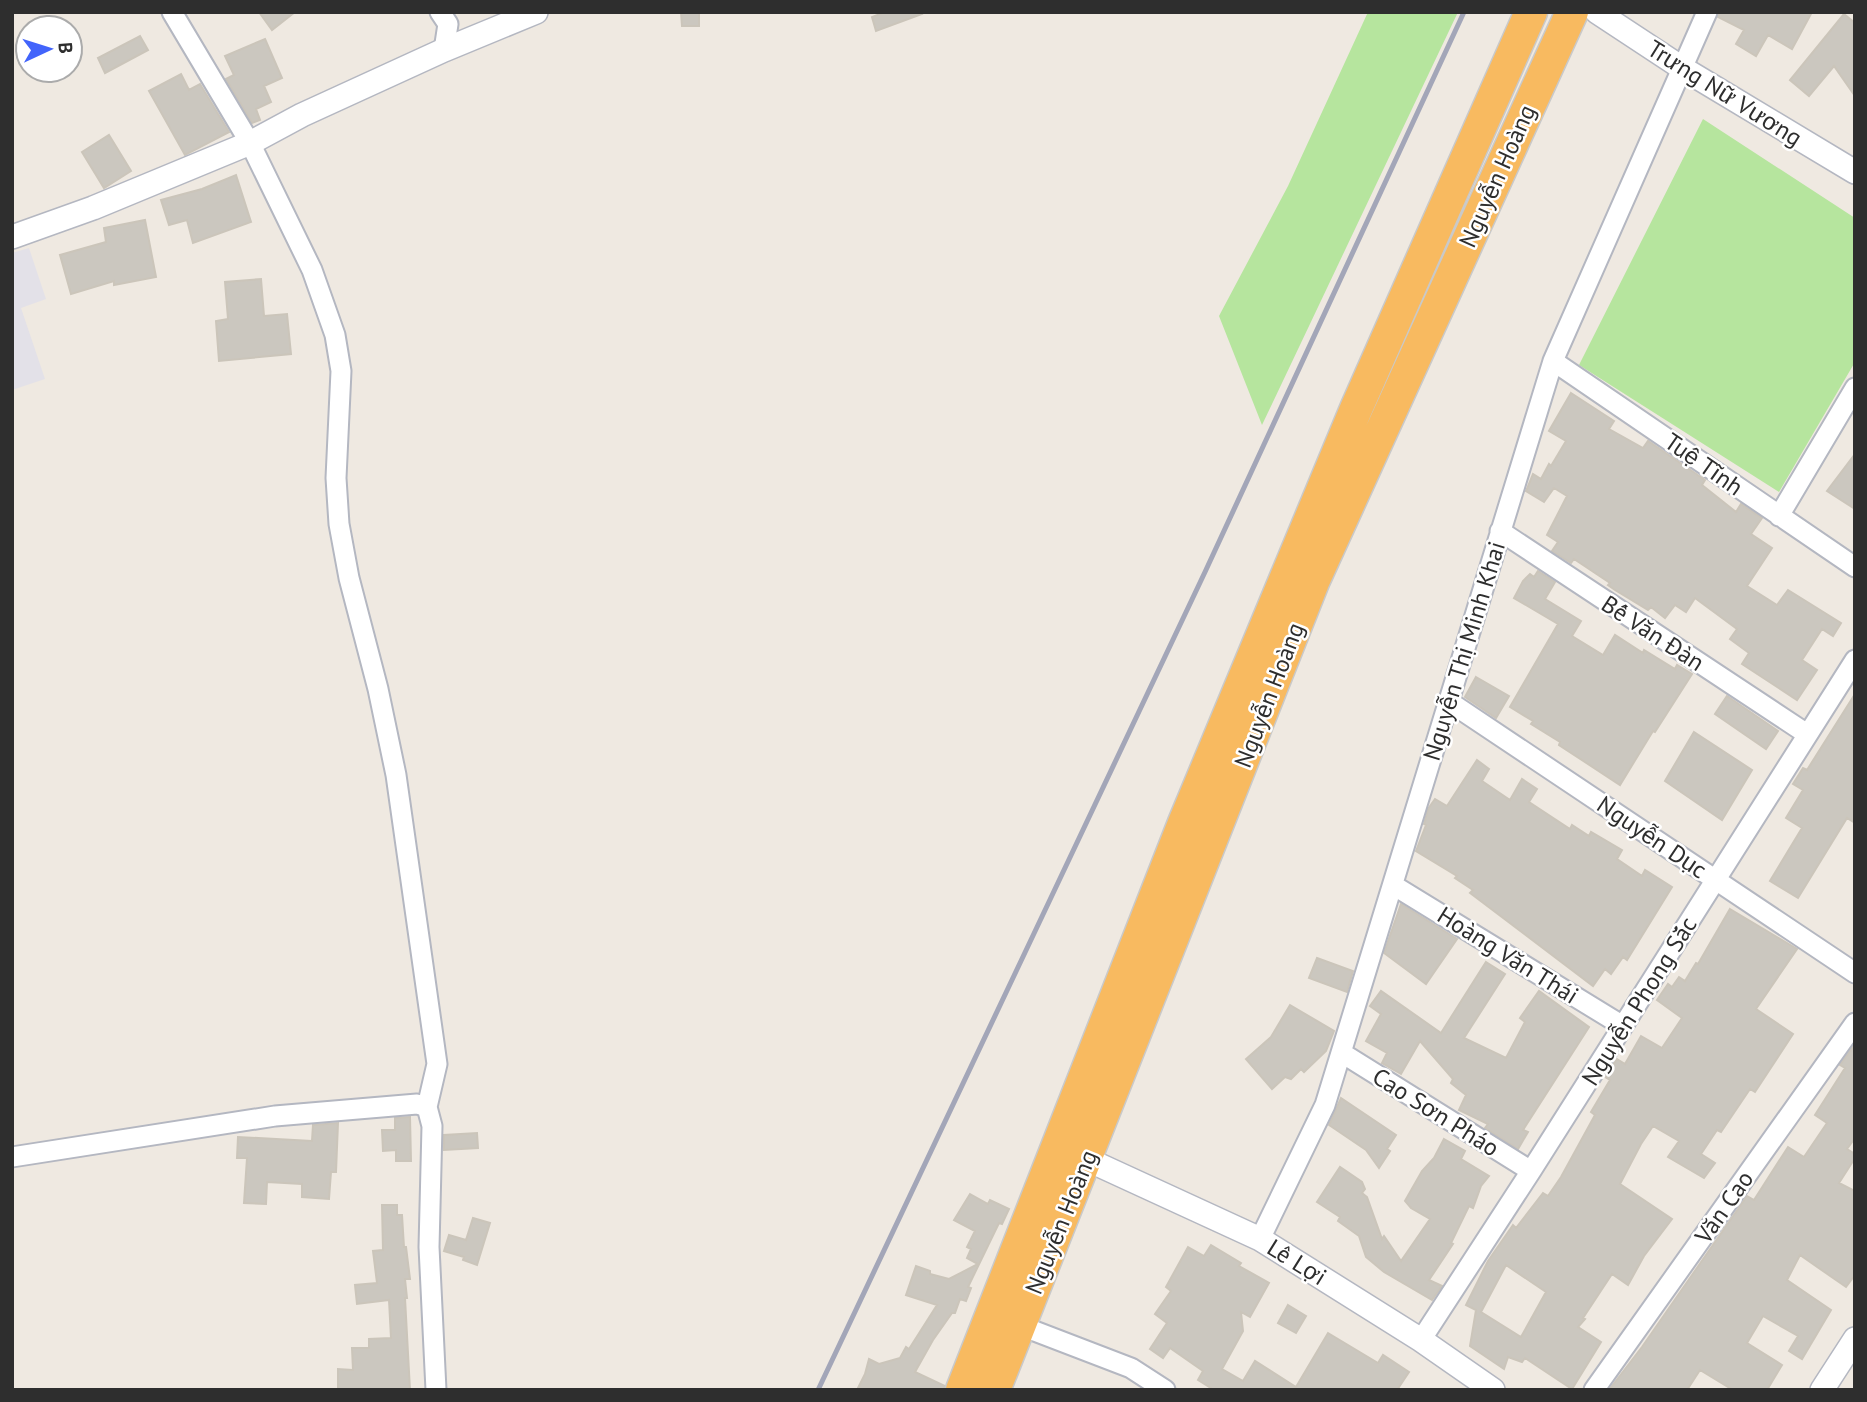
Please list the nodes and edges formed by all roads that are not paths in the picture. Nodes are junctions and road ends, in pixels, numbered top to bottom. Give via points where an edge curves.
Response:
1 (172, 12) edge
2 (440, 12) edge
3 (536, 12) edge
4 (1531, 12) edge
5 (1572, 12) edge
6 (1597, 12) edge
7 (1707, 12) edge
8 (444, 50) junction
9 (1682, 68) junction
10 (250, 143) junction
11 (1855, 172) edge
12 (12, 237) edge
13 (1553, 361) junction
14 (1855, 388) edge
15 (1779, 516) junction
16 (1500, 531) junction
17 (1855, 567) edge
18 (1855, 660) edge
19 (1448, 701) junction
20 (1807, 734) junction
21 (1715, 879) junction
22 (1393, 884) junction
23 (1855, 972) edge
24 (1855, 1023) edge
25 (1623, 1026) junction
26 (1342, 1053) junction
27 (427, 1107) junction
28 (12, 1157) edge
29 (1086, 1159) junction
30 (1531, 1171) junction
31 (1260, 1239) junction
32 (1020, 1325) junction
33 (1855, 1339) edge
34 (1421, 1340) junction
35 (436, 1390) edge
36 (962, 1390) edge
37 (994, 1390) edge
38 (1165, 1390) edge
39 (1493, 1390) edge
40 (1594, 1390) edge
41 (1822, 1390) edge

1 - 10 street
2 - 8 street via 448,24
3 - 8 street
4 - 36 highway, Nguyễn Hoàng via 1356,409 1195,797
5 - 29 highway, Nguyễn Hoàng via 1313,582
6 - 9 street, Trưng Nữ Vương
7 - 9 street, Nguyễn Thị Minh Khai
8 - 10 street
9 - 11 street, Trưng Nữ Vương
9 - 13 street, Nguyễn Thị Minh Khai
10 - 12 street
10 - 27 street via 312,270 341,357 336,478 339,524 399,796 437,1064
13 - 15 street, Tuệ Tĩnh
13 - 16 street, Nguyễn Thị Minh Khai
14 - 15 street
15 - 17 street, Tuệ Tĩnh
16 - 19 street, Nguyễn Thị Minh Khai
16 - 20 street, Bế Văn Đàn
18 - 20 street, Nguyễn Phong Sắc
19 - 21 street, Nguyễn Dục
19 - 22 street, Nguyễn Thị Minh Khai
20 - 21 street, Nguyễn Phong Sắc
21 - 23 street, Nguyễn Dục
21 - 25 street, Nguyễn Phong Sắc
22 - 25 street, Hoàng Văn Thái
22 - 26 street, Nguyễn Thị Minh Khai
24 - 40 street, Văn Cao
25 - 30 street, Nguyễn Phong Sắc
26 - 30 street, Cao Sơn Pháo
26 - 31 street, Nguyễn Thị Minh Khai via 1325,1105
27 - 28 street via 417,1104 275,1116
27 - 35 street via 432,1126 429,1247
29 - 31 street, Lê Lợi
29 - 32 highway, Nguyễn Hoàng
30 - 34 street, Nguyễn Phong Sắc
31 - 34 street, Lê Lợi
32 - 37 highway, Nguyễn Hoàng
32 - 38 street via 1132,1368
33 - 41 street
34 - 39 street, Lê Lợi

